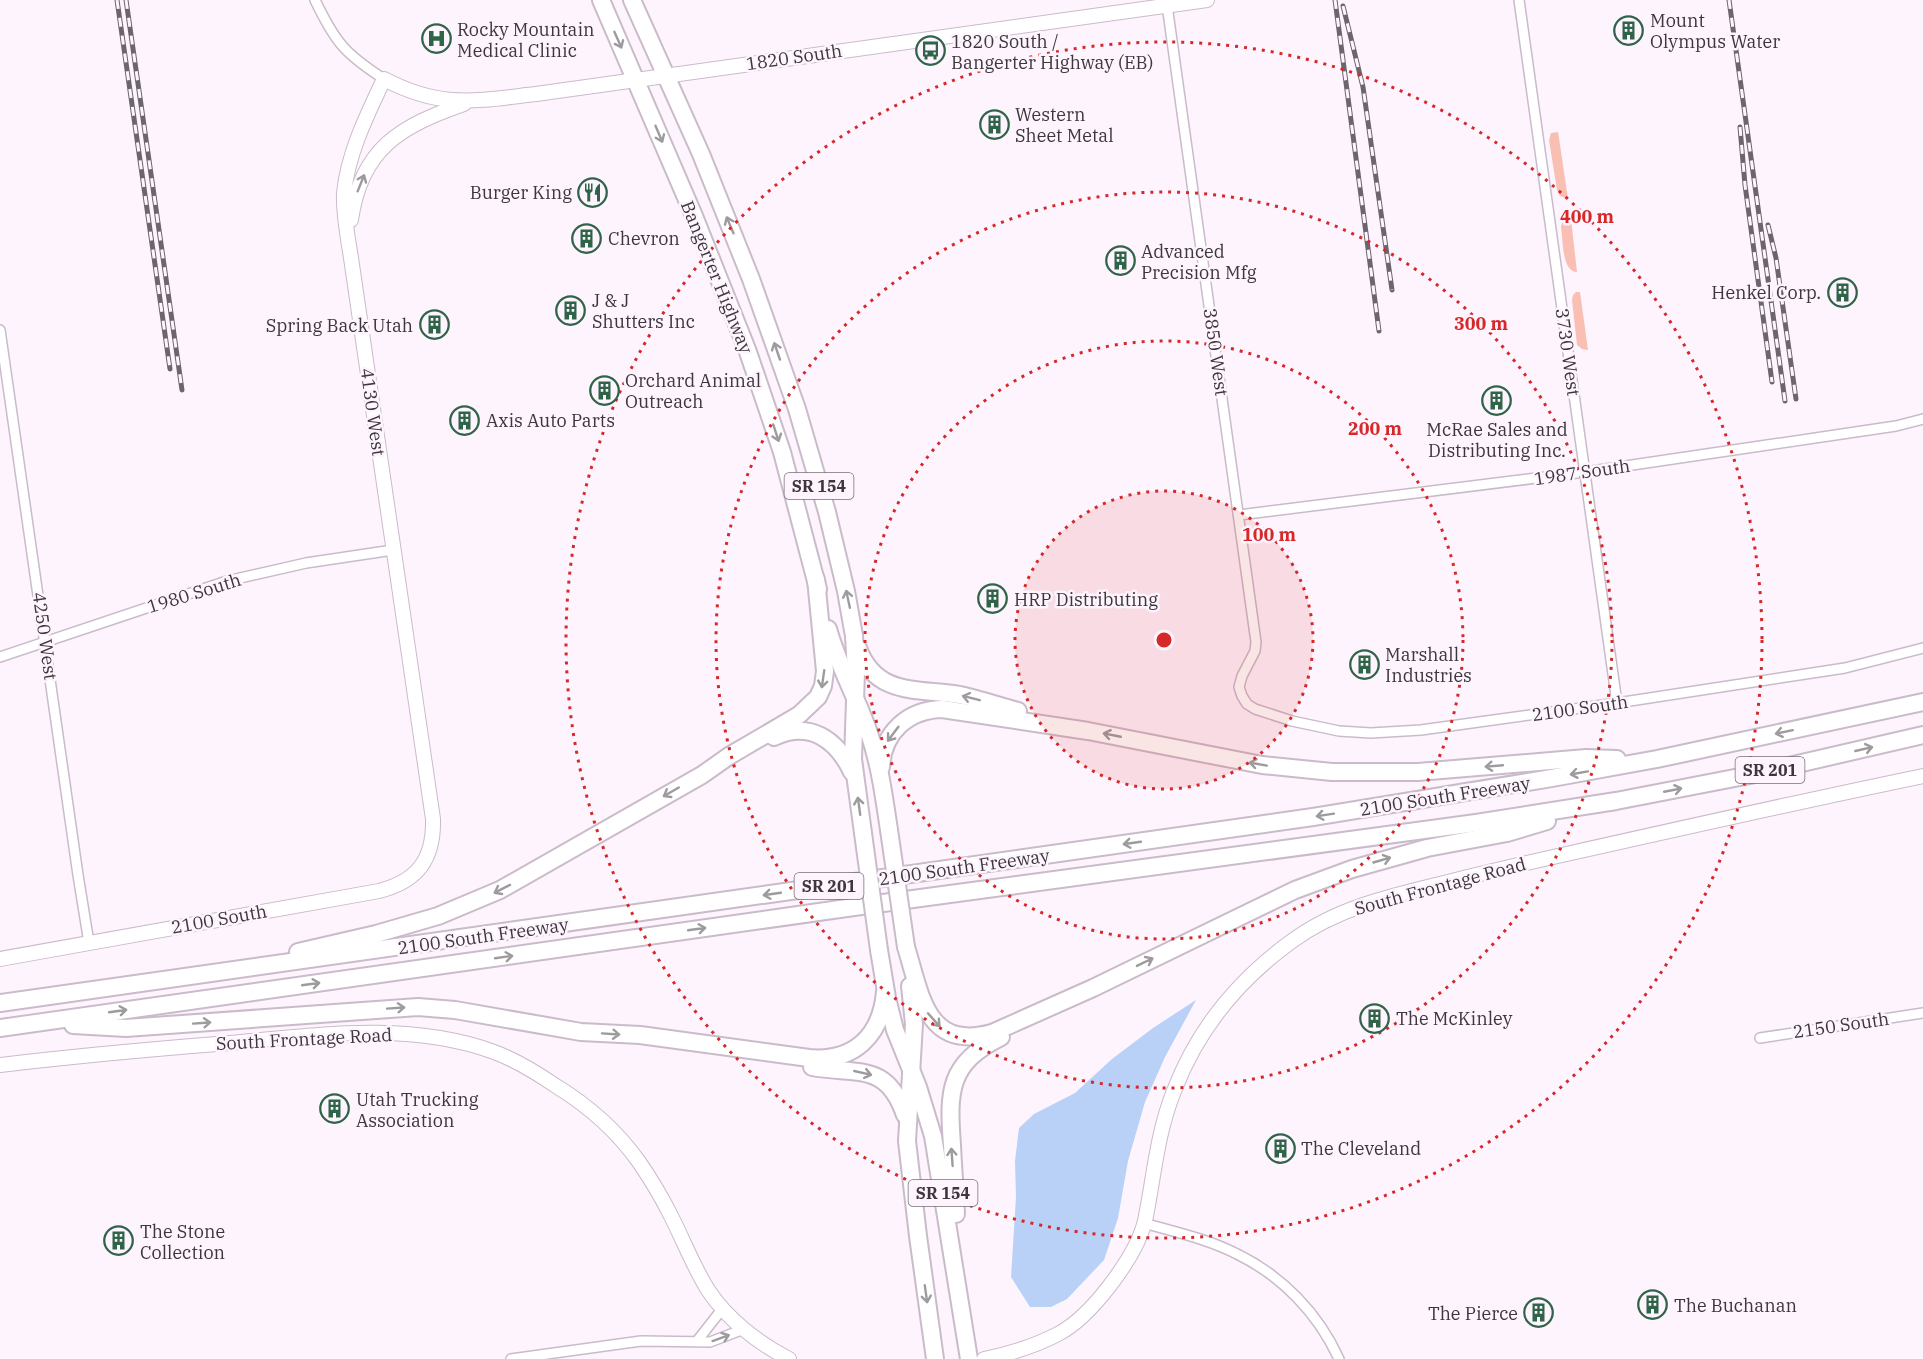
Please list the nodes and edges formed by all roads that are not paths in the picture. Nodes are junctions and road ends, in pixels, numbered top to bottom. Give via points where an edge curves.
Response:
1 (315, 0) edge
2 (600, 0) edge
3 (632, 0) edge
4 (1207, 0) edge
5 (1520, 0) edge
6 (1167, 6) junction
7 (665, 75) junction
8 (384, 79) junction
9 (636, 80) junction
10 (472, 102) junction
11 (349, 240) junction
12 (0, 330) edge
13 (1923, 419) edge
14 (1585, 472) junction
15 (1239, 515) junction
16 (393, 550) junction
17 (816, 579) junction
18 (854, 636) junction
19 (46, 642) junction
20 (1923, 648) edge
21 (0, 657) edge
22 (1242, 696) joint
23 (855, 699) junction
24 (1923, 702) edge
25 (1617, 703) junction
26 (1088, 731) junction
27 (1923, 735) edge
28 (1657, 759) junction
29 (702, 775) junction
30 (881, 775) junction
31 (1923, 776) edge
32 (855, 778) junction
33 (1616, 801) junction
34 (427, 858) joint
35 (89, 943) junction
36 (906, 947) junction
37 (0, 958) edge
38 (1093, 988) junction
39 (885, 992) junction
40 (0, 1003) edge
41 (1923, 1013) edge
42 (39, 1023) junction
43 (0, 1028) edge
44 (640, 1035) junction
45 (1760, 1038) dead end
46 (0, 1065) edge
47 (911, 1070) junction
48 (908, 1122) junction
49 (1144, 1223) junction
50 (723, 1308) junction
51 (963, 1320) junction
52 (744, 1329) junction
53 (696, 1341) junction
54 (511, 1359) edge
55 (789, 1359) edge
56 (935, 1359) edge
57 (969, 1359) edge
58 (984, 1359) edge
59 (1339, 1359) edge

1 - 8 street via 338,43 358,63
2 -> 9 highway, Bangerter Highway / SR 154
3 - 7 highway, Bangerter Highway / SR 154
4 - 6 street, 1820 South
5 - 14 street, 3730 West
6 - 7 street, 1820 South
6 - 15 street, 3850 West
7 - 9 street, 1820 South
18 -> 7 highway, Bangerter Highway / SR 154 via 827,512 793,398 734,234
8 - 10 street, 1820 South via 427,97
8 - 11 street, 4130 West via 349,165 344,195
9 - 10 street, 1820 South
9 -> 17 highway, Bangerter Highway / SR 154 via 751,362 782,452
11 -> 10 street via 361,183 389,141 423,119
11 - 16 street, 4130 West
12 - 19 street, 4250 West
13 - 14 street, 1987 South
14 - 15 street, 1987 South
14 - 25 street, 3730 West
15 - 22 street, 3850 West via 1256,642 1239,687
16 - 19 street, 1980 South via 306,563 227,581
16 - 34 street, 4130 West via 433,819
17 - 23 highway, Bangerter Highway / SR 154 via 832,641
17 -> 29 highway via 825,671 818,697 799,715
18 - 23 highway, Bangerter Highway / SR 154
26 -> 18 highway via 971,698 891,685 862,659
19 - 21 street, 1980 South
19 - 35 street, 4250 West
20 - 25 street, 2100 South via 1845,668
22 - 25 street, 2100 South via 1255,709 1292,721 1371,733 1421,730
23 - 30 highway, Bangerter Highway / SR 154
23 - 32 highway, Bangerter Highway / SR 154
24 -> 28 highway, 2100 South Freeway / SR 201
28 -> 26 highway via 1586,758 1418,772 1332,772 1262,765
26 -> 30 highway via 949,709 924,711 904,721 889,737 882,754
33 -> 27 highway, 2100 South Freeway / SR 201
28 -> 40 highway, 2100 South Freeway / SR 201 via 1313,817
29 - 32 highway via 777,735 796,731 817,735 834,745
29 -> 40 highway via 501,890 438,916 284,955
30 - 36 highway, Bangerter Highway / SR 154, bridge
31 - 49 street, South Frontage Road via 1376,899 1295,939 1258,966 1224,1002 1196,1044 1174,1090 1160,1133
39 -> 32 highway, Bangerter Highway / SR 154, bridge
38 -> 33 highway via 1295,890 1352,869 1427,848 1507,833
42 -> 33 highway, 2100 South Freeway / SR 201
34 - 35 street, 2100 South via 408,880 379,891
35 - 37 street, 2100 South
36 -> 38 highway via 928,1012 941,1028 958,1036 992,1033
36 - 47 highway, Bangerter Highway / SR 154 via 914,1024
51 -> 38 highway via 950,1119 953,1086 963,1065 982,1047 1073,1004
39 - 44 highway via 880,1017 868,1037 850,1052 834,1057 809,1058
39 - 47 highway, Bangerter Highway / SR 154
41 - 45 street, 2150 South
42 - 43 highway, 2100 South Freeway / SR 201
42 -> 44 highway via 126,1028 418,1007 581,1032
44 -> 48 highway via 817,1068 871,1074 896,1093
46 - 50 street, South Frontage Road via 363,1033 452,1040 495,1053 534,1071 570,1095 622,1142 653,1184 708,1290
47 - 48 highway, Bangerter Highway / SR 154
47 - 51 highway, Bangerter Highway / SR 154 via 935,1145
48 -> 56 highway, Bangerter Highway / SR 154 via 915,1216
49 - 58 street, South Frontage Road via 1129,1259 1104,1294 1061,1333
49 - 59 street via 1218,1245 1265,1270 1305,1306
50 - 52 street, South Frontage Road
50 - 53 street
51 - 57 highway, Bangerter Highway / SR 154
53 -> 52 street via 710,1342
52 - 55 street, South Frontage Road
53 - 54 street via 641,1341

